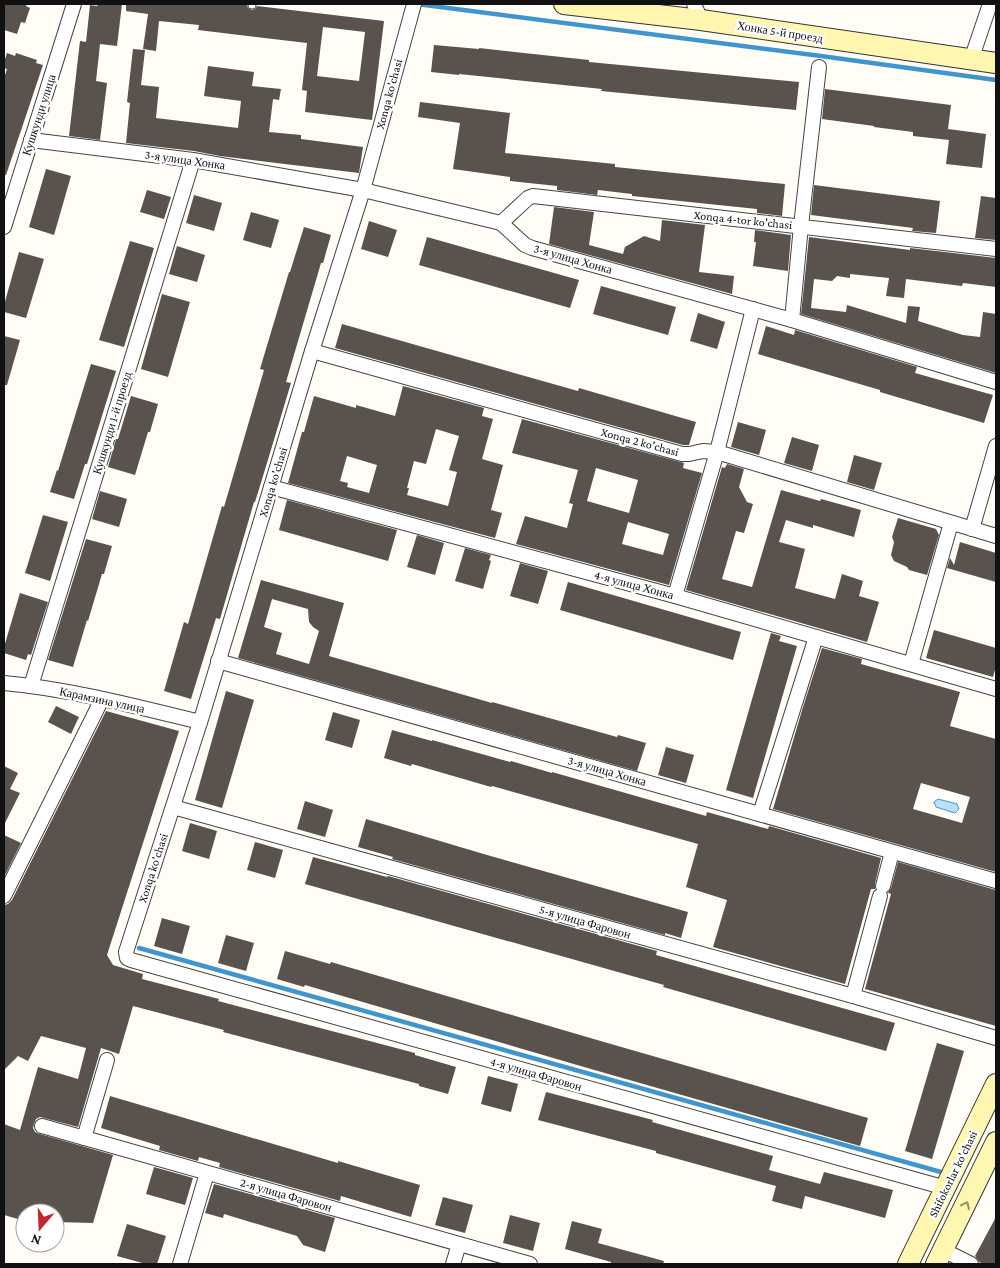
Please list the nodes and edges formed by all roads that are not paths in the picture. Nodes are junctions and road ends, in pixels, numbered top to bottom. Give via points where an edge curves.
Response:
1 (74, 4) edge
2 (414, 4) edge
3 (564, 4) edge
4 (990, 4) edge
5 (697, 12) edge
6 (971, 60) junction
7 (996, 63) edge
8 (819, 67) dead end
9 (31, 140) junction
10 (193, 160) junction
11 (363, 190) junction
12 (500, 223) junction
13 (801, 226) junction
14 (4, 227) edge
15 (996, 249) edge
16 (753, 309) junction
17 (792, 320) junction
18 (312, 351) junction
19 (996, 382) edge
20 (996, 446) edge
21 (717, 452) junction
22 (271, 487) junction
23 (951, 522) junction
24 (972, 529) junction
25 (996, 536) edge
26 (675, 596) junction
27 (816, 637) junction
28 (218, 661) junction
29 (911, 664) junction
30 (4, 683) edge
31 (31, 686) junction
32 (996, 688) edge
33 (102, 698) junction
34 (200, 722) junction
35 (173, 807) junction
36 (760, 814) junction
37 (892, 852) junction
38 (996, 881) edge
39 (4, 896) edge
40 (127, 958) joint
41 (853, 996) junction
42 (996, 1038) edge
43 (107, 1060) dead end
44 (996, 1084) edge
45 (42, 1126) dead end
46 (84, 1138) junction
47 (996, 1142) edge
48 (207, 1173) junction
49 (946, 1188) junction
50 (927, 1227) junction
51 (459, 1244) junction
52 (943, 1251) edge
53 (180, 1264) edge
54 (453, 1264) edge
55 (530, 1264) edge
56 (908, 1264) edge
57 (971, 1264) edge

1 - 9 street, Кушкунди улица
2 - 11 street, Xonqa ko'chasi
3 - 5 street, Хонка 5-й проезд
4 - 6 street
5 - 6 street, Хонка 5-й проезд
6 - 7 street, Хонка 5-й проезд
8 - 13 street
9 - 10 street, 3-я улица Хонка
9 - 14 street, Кушкунди улица
10 - 11 street, 3-я улица Хонка
10 - 31 street, Кушкунди 1-й проезд
11 - 12 street, 3-я улица Хонка
11 - 18 street, Xonqa ko'chasi
12 - 13 street, Xonqa 4-tor ko'chasi via 533,196
12 - 16 street, 3-я улица Хонка via 532,248
13 - 15 street, Xonqa 4-tor ko'chasi
13 - 17 street
16 - 17 street, 3-я улица Хонка
16 - 21 street
17 - 19 street, 3-я улица Хонка
18 - 21 street, Xonqa 2 ko'chasi via 682,454
18 - 22 street, Xonqa ko'chasi
20 - 24 street
21 - 23 street, Xonqa 2 ko'chasi
21 - 26 street
22 - 26 street, 4-я улица Хонка
22 - 28 street, Xonqa ko'chasi
23 - 24 street, Xonqa 2 ko'chasi
23 - 29 street
24 - 25 street, Xonqa 2 ko'chasi
26 - 27 street, 4-я улица Хонка
27 - 29 street, 4-я улица Хонка
27 - 36 street
28 - 34 street, Xonqa ko'chasi
28 - 36 street, 3-я улица Хонка
29 - 32 street, 4-я улица Хонка
30 - 31 street, Карамзина улица
31 - 33 street, Карамзина улица
33 - 34 street, Карамзина улица
33 - 39 street
34 - 35 street, Xonqa ko'chasi
35 - 40 street, Xonqa ko'chasi via 126,952
35 - 41 street, 5-я улица Фаровон
36 - 37 street, 3-я улица Хонка
37 - 38 street, 3-я улица Хонка
37 - 41 street
40 - 49 street, 4-я улица Фаровон
41 - 42 street, 5-я улица Фаровон
43 - 46 street
44 - 49 street, Shifokorlar ko'chasi
45 - 46 street, 2-я улица Фаровон
46 - 48 street, 2-я улица Фаровон
52 -> 47 street
48 - 51 street, 2-я улица Фаровон
48 - 53 street
49 - 50 street, Shifokorlar ko'chasi
50 - 52 street
50 - 56 street, Shifokorlar ko'chasi
51 - 54 street
51 - 55 street, 2-я улица Фаровон
52 - 57 street

